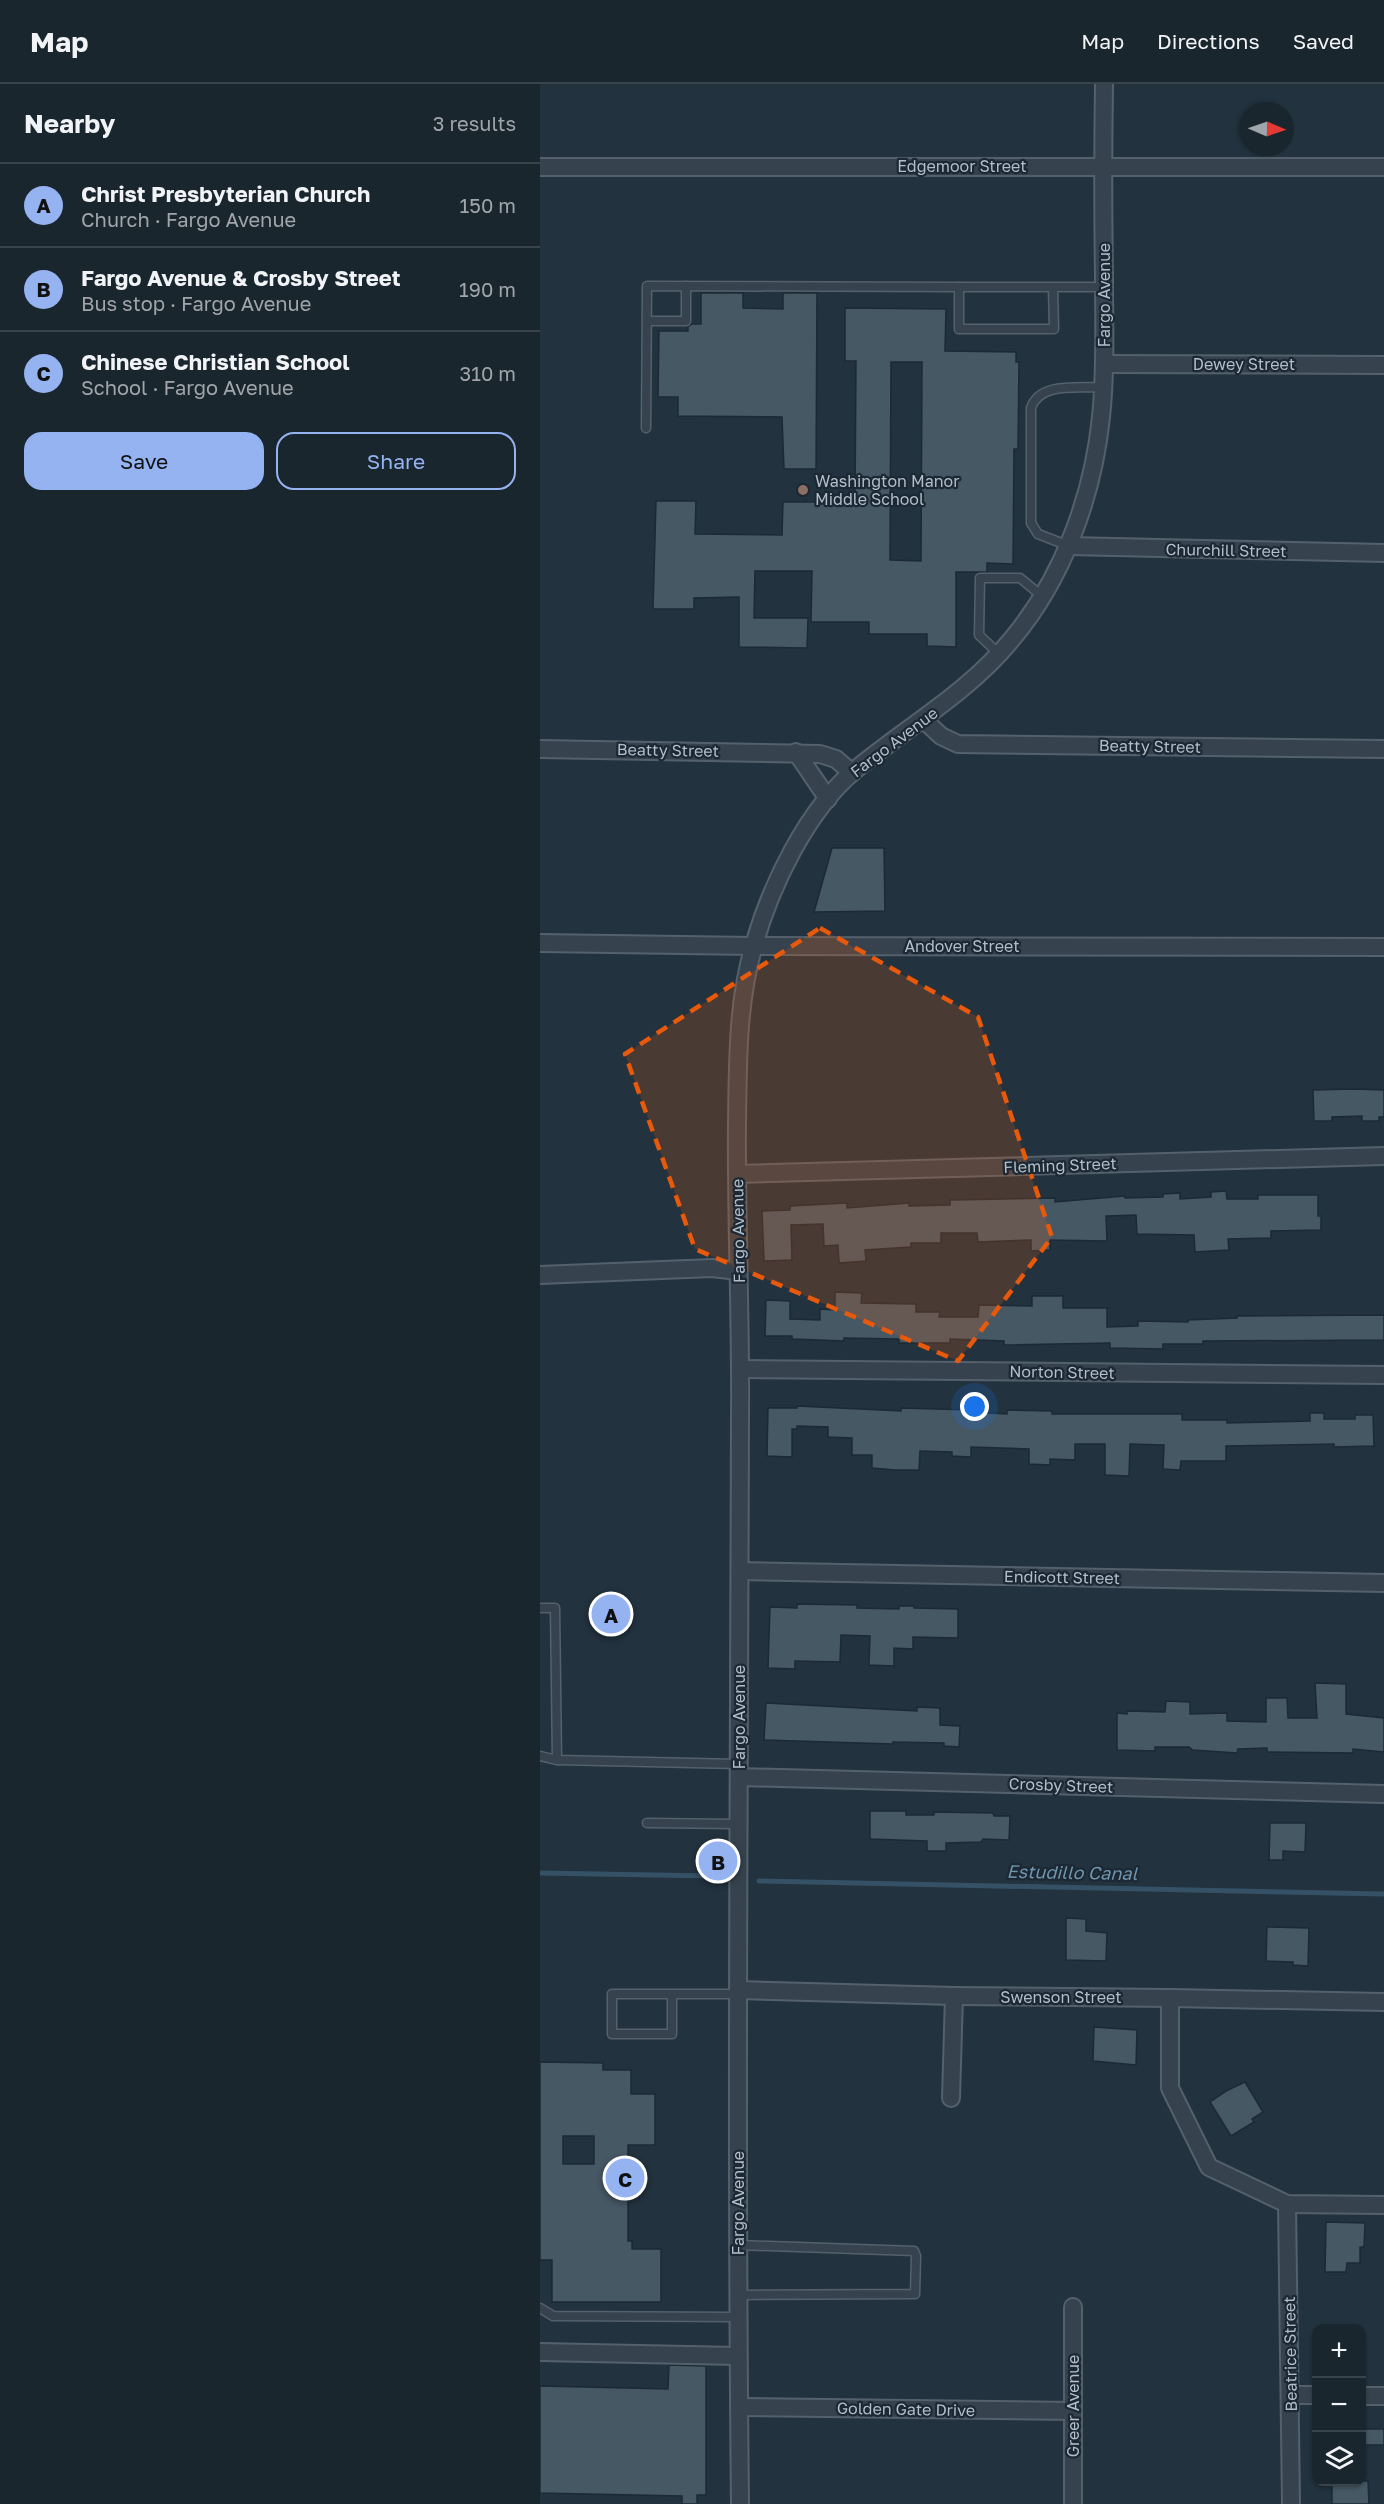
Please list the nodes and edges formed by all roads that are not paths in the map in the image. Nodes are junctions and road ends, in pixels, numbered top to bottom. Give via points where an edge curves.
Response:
1 (1104, 84) edge
2 (1103, 166) junction
3 (540, 167) edge
4 (1384, 167) edge
5 (686, 286) junction
6 (959, 286) junction
7 (1053, 287) junction
8 (1104, 287) junction
9 (647, 321) junction
10 (1104, 364) junction
11 (1384, 365) edge
12 (1103, 387) junction
13 (646, 428) dead end
14 (1069, 546) junction
15 (1384, 553) edge
16 (1041, 596) junction
17 (999, 654) junction
18 (924, 720) junction
19 (540, 749) edge
20 (1384, 749) edge
21 (796, 752) junction
22 (852, 772) junction
23 (828, 799) junction
24 (540, 943) edge
25 (753, 946) junction
26 (1384, 947) edge
27 (1384, 1156) edge
28 (736, 1174) junction
29 (738, 1271) junction
30 (540, 1275) edge
31 (741, 1369) junction
32 (1384, 1375) edge
33 (740, 1571) junction
34 (1384, 1583) edge
35 (540, 1608) edge
36 (540, 1756) edge
37 (557, 1760) junction
38 (739, 1770) junction
39 (1384, 1794) edge
40 (647, 1823) dead end
41 (738, 1824) junction
42 (739, 1992) junction
43 (672, 1994) junction
44 (954, 1996) junction
45 (1170, 1998) junction
46 (1384, 2002) edge
47 (951, 2098) dead end
48 (1287, 2204) junction
49 (1384, 2205) edge
50 (738, 2245) junction
51 (737, 2295) junction
52 (1073, 2307) dead end
53 (540, 2308) edge
54 (737, 2317) junction
55 (540, 2352) edge
56 (738, 2356) junction
57 (1291, 2395) junction
58 (1312, 2395) edge
59 (1366, 2396) edge
60 (1384, 2396) edge
61 (739, 2407) junction
62 (1073, 2411) junction
63 (740, 2504) edge
64 (1073, 2504) edge
65 (1291, 2504) edge

1 - 2 street, Fargo Avenue
2 - 3 street, Edgemoor Street
2 - 4 street, Edgemoor Street
2 - 8 street, Fargo Avenue
5 - 6 lane
5 - 9 lane via 647,286
5 - 9 lane via 686,321
6 - 7 lane
6 - 7 lane via 959,329 1054,329
7 - 8 lane
8 - 10 street, Fargo Avenue
9 - 13 lane
10 - 11 street, Dewey Street
10 - 12 street, Fargo Avenue
12 - 14 street, Fargo Avenue via 1094,459
12 - 14 lane via 1042,392 1034,398 1031,408 1031,523 1038,534
14 - 15 street, Churchill Street
14 - 16 street, Fargo Avenue
16 - 17 street, Fargo Avenue
16 - 17 lane via 1020,578 980,578 979,635
17 - 18 street, Fargo Avenue
18 - 20 street, Beatty Street via 941,736 958,744
18 - 22 street, Fargo Avenue
19 - 21 street, Beatty Street
21 - 22 street, Beatty Street via 836,759
21 - 23 street
22 - 23 street, Fargo Avenue
23 - 25 street, Fargo Avenue via 795,846
24 - 25 street, Andover Street
25 - 26 street, Andover Street
25 - 28 street, Fargo Avenue via 738,1026
27 - 28 street, Fleming Street
28 - 29 street, Fargo Avenue
29 - 30 street
29 - 31 street, Fargo Avenue
31 - 32 street, Norton Street
31 - 33 street, Fargo Avenue
33 - 34 street, Endicott Street
33 - 38 street, Fargo Avenue
35 - 37 lane via 555,1608
36 - 37 lane
37 - 38 lane
38 - 39 street, Crosby Street
38 - 41 street, Fargo Avenue
40 - 41 lane
41 - 42 street, Fargo Avenue
42 - 43 lane
42 - 44 street, Swenson Street
42 - 50 street, Fargo Avenue
43 - 43 lane via 672,2034 612,2034 612,1994
44 - 45 street, Swenson Street
44 - 47 street
45 - 46 street, Swenson Street
45 - 48 street via 1170,2088 1209,2167
48 - 49 street
48 - 57 street, Beatrice Street
50 - 51 street, Fargo Avenue
50 - 51 lane via 914,2251 916,2256 915,2294
51 - 54 street, Fargo Avenue
52 - 62 street, Greer Avenue
53 - 54 lane via 553,2316
54 - 56 street, Fargo Avenue
55 - 56 street
56 - 61 street, Fargo Avenue
57 - 58 street
57 - 65 street, Beatrice Street
59 - 60 street
61 - 62 street, Golden Gate Drive
61 - 63 street, Fargo Avenue
62 - 64 street, Greer Avenue

